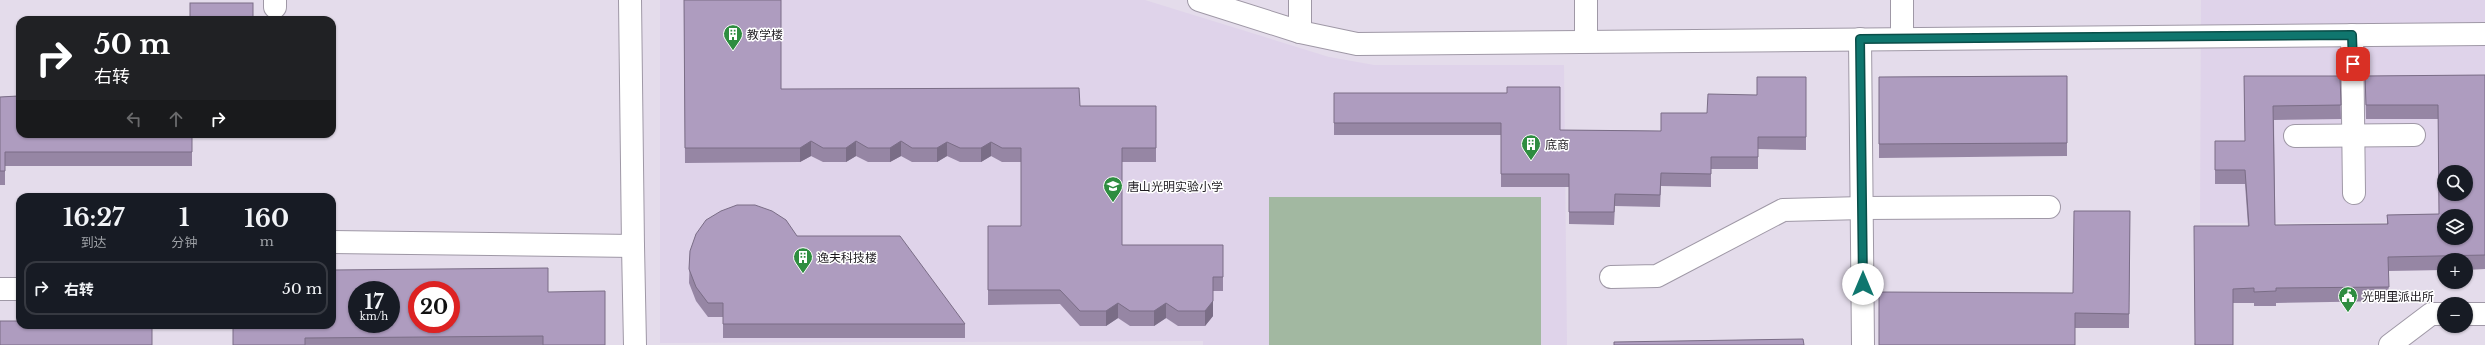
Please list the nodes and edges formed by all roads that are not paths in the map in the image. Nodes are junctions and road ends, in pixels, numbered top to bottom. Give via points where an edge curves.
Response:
1 (630, 0) edge
2 (1199, 0) edge
3 (1300, 0) edge
4 (1586, 0) edge
5 (1902, 0) edge
6 (1300, 32) junction
7 (2485, 34) edge
8 (2352, 35) junction
9 (1902, 38) junction
10 (1860, 39) junction
11 (1586, 41) junction
12 (2353, 135) junction
13 (2414, 135) dead end
14 (2295, 136) dead end
15 (2354, 193) dead end
16 (2049, 207) dead end
17 (1863, 208) junction
18 (336, 242) edge
19 (633, 246) junction
20 (1611, 278) dead end
21 (0, 289) edge
22 (16, 289) edge
23 (2437, 314) edge
24 (2473, 314) edge
25 (2485, 314) edge
26 (635, 345) edge
27 (1863, 345) edge
28 (2390, 345) edge

1 - 19 street
2 - 6 street
3 - 6 street
4 - 11 street
5 - 9 street
6 - 11 street via 1357,44
7 - 8 street
8 - 9 street
8 - 12 street
9 - 10 street
10 - 11 street
10 - 17 street
12 - 13 street
12 - 14 street
12 - 15 street
16 - 17 street
17 - 20 street via 1783,210 1657,276
17 - 27 street
18 - 19 street
19 - 26 street
21 - 22 street
23 - 28 street via 2431,314
24 - 25 street

